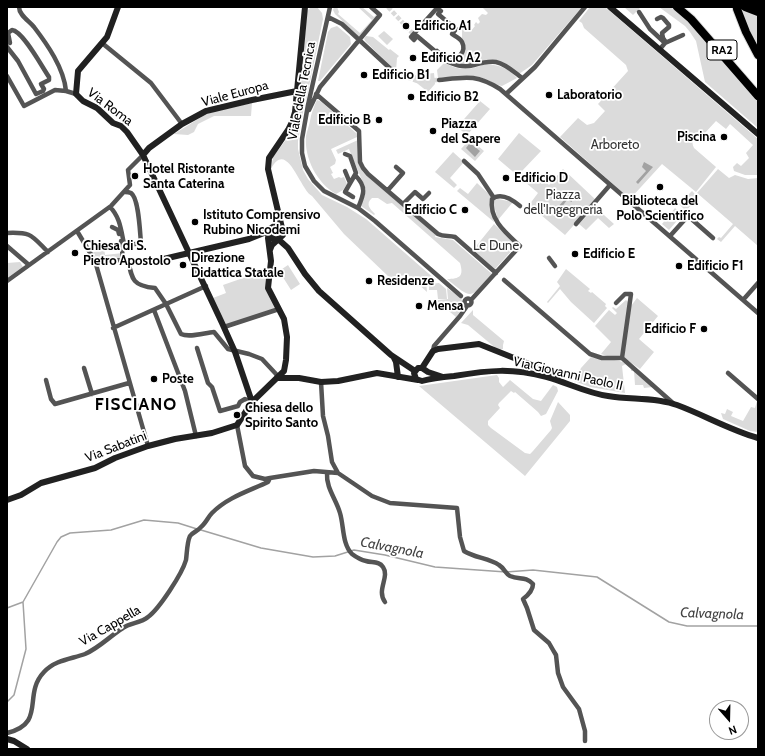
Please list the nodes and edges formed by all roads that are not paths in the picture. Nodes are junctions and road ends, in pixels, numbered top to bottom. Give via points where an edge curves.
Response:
1 (19, 7) edge
2 (118, 7) edge
3 (305, 7) edge
4 (330, 7) edge
5 (371, 7) edge
6 (585, 7) edge
7 (610, 7) edge
8 (677, 7) edge
9 (686, 7) edge
10 (741, 8) edge
11 (436, 9) joint
12 (639, 12) dead end
13 (758, 12) edge
14 (328, 17) junction
15 (657, 19) dead end
16 (683, 35) dead end
17 (359, 41) junction
18 (665, 42) junction
19 (102, 44) junction
20 (8, 45) edge
21 (660, 49) junction
22 (438, 55) dead end
23 (758, 55) edge
24 (395, 73) tunnel mouth
25 (7, 76) edge
26 (522, 78) junction
27 (314, 79) junction
28 (439, 80) tunnel mouth
29 (66, 91) junction
30 (297, 91) junction
31 (758, 92) edge
32 (316, 93) junction
33 (76, 94) junction
34 (506, 94) junction
35 (758, 96) edge
36 (306, 115) junction
37 (182, 124) junction
38 (758, 134) edge
39 (345, 154) dead end
40 (143, 155) junction
41 (464, 161) dead end
42 (396, 167) dead end
43 (345, 171) dead end
44 (356, 175) junction
45 (350, 183) junction
46 (610, 185) junction
47 (388, 190) junction
48 (124, 192) junction
49 (429, 193) dead end
50 (353, 196) dead end
51 (494, 198) junction
52 (403, 204) junction
53 (520, 206) dead end
54 (110, 207) junction
55 (358, 208) junction
56 (277, 210) junction
57 (576, 224) dead end
58 (112, 227) dead end
59 (282, 230) junction
60 (77, 231) junction
61 (270, 231) junction
62 (7, 233) edge
63 (670, 236) junction
64 (713, 238) dead end
65 (277, 240) junction
66 (7, 246) edge
67 (270, 250) junction
68 (48, 252) junction
69 (191, 254) junction
70 (293, 257) junction
71 (548, 258) dead end
72 (123, 259) junction
73 (95, 261) junction
74 (156, 261) dead end
75 (29, 265) junction
76 (555, 266) dead end
77 (496, 272) junction
78 (504, 280) dead end
79 (7, 281) edge
80 (758, 283) edge
81 (206, 286) junction
82 (743, 300) junction
83 (468, 302) junction
84 (616, 303) dead end
85 (166, 304) junction
86 (279, 309) junction
87 (154, 310) junction
88 (758, 313) edge
89 (224, 327) junction
90 (113, 328) junction
91 (197, 348) dead end
92 (235, 352) junction
93 (433, 352) junction
94 (392, 355) junction
95 (622, 358) junction
96 (84, 368) dead end
97 (425, 370) junction
98 (415, 371) junction
99 (728, 373) dead end
100 (398, 377) junction
101 (443, 377) junction
102 (278, 378) junction
103 (46, 380) dead end
104 (418, 380) junction
105 (426, 380) junction
106 (321, 382) junction
107 (563, 382) junction
108 (129, 383) junction
109 (92, 394) junction
110 (758, 399) edge
111 (254, 401) junction
112 (674, 404) junction
113 (237, 426) junction
114 (196, 436) junction
115 (757, 437) edge
116 (148, 446) junction
117 (327, 473) junction
118 (338, 473) junction
119 (270, 478) junction
120 (7, 500) edge
121 (385, 602) dead end
122 (7, 733) edge
123 (7, 739) edge
124 (585, 742) dead end
125 (27, 749) edge

1 - 29 street via 19,11 32,25 57,63 66,84
2 - 19 street, Via Roma
3 - 30 street
4 - 14 street, Viale della Tecnica
5 - 17 street via 380,15
6 - 26 street
7 - 21 street
8 - 35 highway via 691,19
9 - 31 highway, RA2
10 - 13 highway
10 - 23 highway, RA2 via 746,32
11 - 11 street via 441,11 438,14 456,29 452,34 463,44 462,53 455,59 445,58 417,36 414,40 411,37
12 - 18 street via 650,29
14 - 17 street via 342,24
14 - 27 street, Viale della Tecnica
15 - 18 street via 663,18 669,25 662,33
16 - 18 street
17 - 24 street
17 - 32 street
18 - 21 street
19 - 33 street, Via Roma via 78,71
19 - 37 street via 151,83
20 - 20 street via 36,94 43,91 41,84 49,80 49,77 16,30 8,33
21 - 38 street
22 - 26 street via 457,66 497,62
25 - 29 street via 24,106 55,90
26 - 34 street
27 - 32 street
27 - 36 street, Viale della Tecnica
28 - 34 street via 475,78 490,83
29 - 33 street
30 - 37 street, Viale Europa via 206,111
30 - 56 street via 296,112 292,122 269,158 268,169
32 - 36 street
32 - 47 street via 359,131 361,165
33 - 40 street, Via Roma via 121,126
34 - 46 street
36 - 55 street, Viale della Tecnica via 302,139 305,166 324,191
37 - 40 street, Viale Europa
39 - 44 street via 350,156
40 - 48 street via 128,170 130,185
40 - 69 street, Via Roma
41 - 51 street via 478,174
42 - 47 street via 402,173
43 - 45 street
44 - 45 street
44 - 55 street via 364,188
45 - 50 street via 344,192
46 - 57 street
46 - 63 street
47 - 52 street
48 - 54 street
48 - 54 street via 130,192 135,201 138,243 124,244 119,219
49 - 52 street via 423,199 414,192
51 - 53 street via 508,198
51 - 77 street via 494,215 502,229 520,246
52 - 77 street via 438,234 455,238
54 - 60 street
55 - 83 street, Viale della Tecnica
56 - 59 street
56 - 61 street
58 - 72 street via 118,230
59 - 61 street via 276,226
59 - 65 street via 283,236
59 - 70 street
60 - 68 street
60 - 73 street
61 - 65 street via 272,238
61 - 67 street
61 - 69 street
62 - 68 street via 27,234
63 - 64 street via 688,216
63 - 82 street
65 - 67 street
65 - 70 street via 288,248
66 - 75 street
67 - 86 street via 268,288
68 - 75 street
69 - 74 street
69 - 81 street, Via Roma
70 - 94 street via 319,291
71 - 76 street
72 - 73 street
72 - 85 street via 128,260 136,283 143,287 155,288
73 - 90 street
75 - 79 street
77 - 83 street
78 - 95 street via 590,354 602,358
80 - 82 street
81 - 85 street
81 - 89 street, Via Roma
82 - 88 street
83 - 93 street via 460,316 434,346
84 - 95 street via 625,294 631,294
85 - 87 street
85 - 92 street via 181,334 185,336 214,332 228,349
86 - 89 street
86 - 102 street via 286,329 286,360 284,371
87 - 90 street
87 - 114 street via 186,390
89 - 92 street, Via Roma
90 - 108 street
91 - 111 street via 220,411 238,406 246,399
92 - 102 street via 262,359
92 - 111 street, Via Roma
93 - 97 street
93 - 107 street via 441,347 479,344 549,372
94 - 98 street
94 - 100 street via 396,362
95 - 112 street
96 - 109 street
97 - 98 street via 418,368
97 - 101 street, Via Giovanni Paolo II
97 - 105 street via 428,376
98 - 104 street via 414,375
99 - 110 street
100 - 104 street
100 - 106 street via 377,373
101 - 105 street, Via Giovanni Paolo II
101 - 107 street, Via Giovanni Paolo II via 501,370 519,371
102 - 106 street
102 - 111 street
103 - 109 street via 55,404
104 - 105 street
106 - 118 street via 323,416 332,462
107 - 112 street, Via Giovanni Paolo II via 607,396 666,401
108 - 109 street
108 - 116 street
111 - 113 street
112 - 115 street, Via Giovanni Paolo II via 743,434
113 - 114 street, Via Sabatini
113 - 119 street via 245,466 253,476
114 - 116 street, Via Sabatini
116 - 120 street, Via Sabatini via 95,468 41,483
117 - 118 street
117 - 119 street via 307,472
117 - 121 street via 327,484 340,512 350,552 359,559 378,563 385,570 381,593
118 - 124 street via 372,496 390,503 457,508 464,551 499,564 508,575 527,579 533,584 530,592 522,599 534,630 556,655 563,687 579,709
119 - 122 street, Via Cappella via 268,482 225,502 193,532 189,538 181,572 154,612 147,618 123,628 87,653 49,667 35,686 28,722 23,728
123 - 125 street

